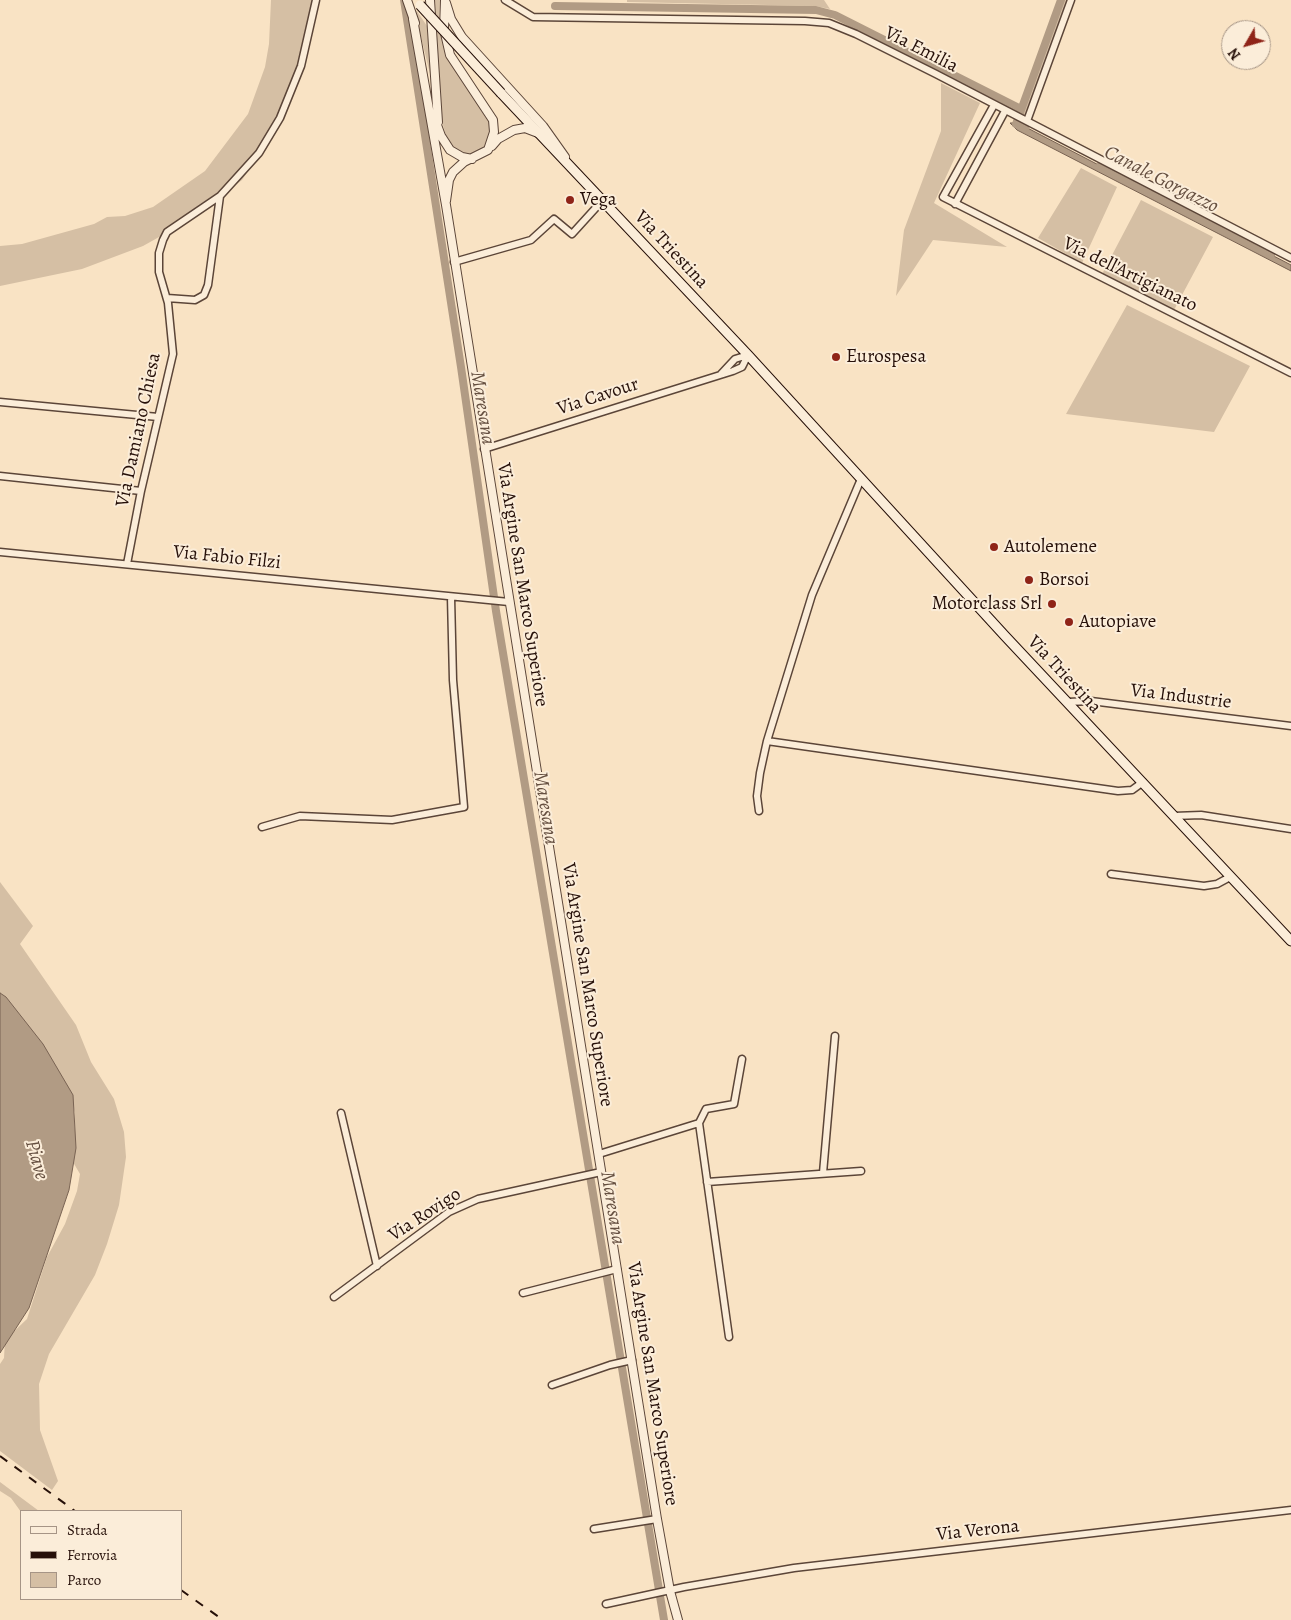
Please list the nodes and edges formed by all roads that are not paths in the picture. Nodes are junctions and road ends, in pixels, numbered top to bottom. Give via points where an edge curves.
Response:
1 (316, 0) edge
2 (407, 0) edge
3 (430, 0) edge
4 (445, 0) edge
5 (505, 0) edge
6 (1071, 0) edge
7 (418, 3) edge
8 (413, 19) junction
9 (994, 105) junction
10 (1005, 111) junction
11 (1027, 121) junction
12 (439, 130) junction
13 (538, 133) junction
14 (436, 143) junction
15 (490, 147) junction
16 (472, 159) junction
17 (579, 177) junction
18 (220, 196) junction
19 (602, 201) junction
20 (955, 204) junction
21 (446, 205) junction
22 (1291, 258) edge
23 (454, 262) junction
24 (167, 298) junction
25 (748, 355) junction
26 (1291, 373) edge
27 (721, 374) junction
28 (0, 402) edge
29 (158, 417) junction
30 (484, 449) junction
31 (0, 476) edge
32 (861, 479) junction
33 (141, 491) junction
34 (0, 552) edge
35 (127, 564) junction
36 (451, 598) junction
37 (507, 601) junction
38 (1068, 702) junction
39 (1291, 726) edge
40 (767, 741) junction
41 (1144, 782) junction
42 (759, 811) dead end
43 (1174, 816) junction
44 (262, 827) dead end
45 (1291, 829) edge
46 (1111, 874) dead end
47 (1230, 877) junction
48 (1291, 941) edge
49 (835, 1036) dead end
50 (742, 1059) dead end
51 (342, 1114) dead end
52 (698, 1123) junction
53 (599, 1154) junction
54 (861, 1171) dead end
55 (599, 1172) junction
56 (823, 1173) junction
57 (707, 1182) junction
58 (377, 1266) junction
59 (615, 1269) junction
60 (523, 1293) dead end
61 (334, 1297) dead end
62 (729, 1337) dead end
63 (630, 1361) junction
64 (552, 1385) dead end
65 (1291, 1510) edge
66 (655, 1520) junction
67 (594, 1529) dead end
68 (667, 1591) junction
69 (606, 1604) dead end
70 (678, 1620) edge

1 - 18 street, Via Damiano Chiesa via 301,66 280,118 259,153
2 - 8 street
3 - 12 street
4 - 15 street via 447,44 455,64 492,120 494,132
4 - 17 street via 462,37 543,126
5 - 9 street, Via Emilia via 533,17 829,23
6 - 11 street
7 - 13 main road, Via Triestina, bridge
8 - 12 street
8 - 14 street
9 - 10 street, Via Emilia
9 - 20 street via 943,197
10 - 11 street, Via Emilia
10 - 20 street
11 - 22 street, Via Emilia
12 - 14 street
12 - 16 street via 456,155
13 - 15 street via 525,128 514,130
13 - 17 main road, Via Triestina
14 - 21 street
15 - 16 street
16 - 21 street via 453,172
17 - 19 main road, Via Triestina
18 - 24 street, Via Damiano Chiesa via 167,232 159,254 159,272
18 - 24 street via 208,286 204,295 195,300
19 - 23 street via 572,234 554,219 530,240
19 - 25 main road, Via Triestina
20 - 26 street, Via dell'Artigianato
21 - 23 street, Via Argine San Marco Superiore
23 - 30 street, Via Argine San Marco Superiore
24 - 29 street, Via Damiano Chiesa via 173,354
25 - 27 street, Via Cavour via 734,359
25 - 27 street, Via Cavour via 742,367
25 - 32 main road, Via Triestina
27 - 30 street, Via Cavour
28 - 29 street
29 - 33 street, Via Damiano Chiesa
30 - 37 street, Via Argine San Marco Superiore
31 - 33 street
32 - 38 main road, Via Triestina
32 - 40 street via 812,595
33 - 35 street, Via Damiano Chiesa
34 - 35 street, Via Fabio Filzi
35 - 36 street, Via Fabio Filzi
36 - 37 street, Via Fabio Filzi
36 - 44 street via 464,807 392,820 300,816
37 - 53 street, Via Argine San Marco Superiore
38 - 39 street, Via Industrie via 1091,701
38 - 41 main road, Via Triestina
40 - 41 street via 1109,790 1132,790
40 - 42 street via 759,781
41 - 43 main road, Via Triestina
43 - 45 street via 1201,815
43 - 47 main road, Via Triestina
46 - 47 street via 1204,886
47 - 48 main road, Via Triestina
49 - 56 street
50 - 52 street via 734,1104 706,1109
51 - 58 street, Via Rovigo
52 - 53 street
52 - 57 street
53 - 55 street, Via Argine San Marco Superiore
54 - 56 street
55 - 58 street, Via Rovigo via 478,1199 449,1212
55 - 59 street, Via Argine San Marco Superiore
56 - 57 street
57 - 62 street
58 - 61 street, Via Rovigo
59 - 60 street
59 - 63 street, Via Argine San Marco Superiore
63 - 64 street
63 - 66 street, Via Argine San Marco Superiore
65 - 68 street, Via Verona via 794,1568
66 - 67 street
66 - 68 street, Via Argine San Marco Superiore
68 - 69 street, Via Verona
68 - 70 street, Via Argine San Marco Superiore

